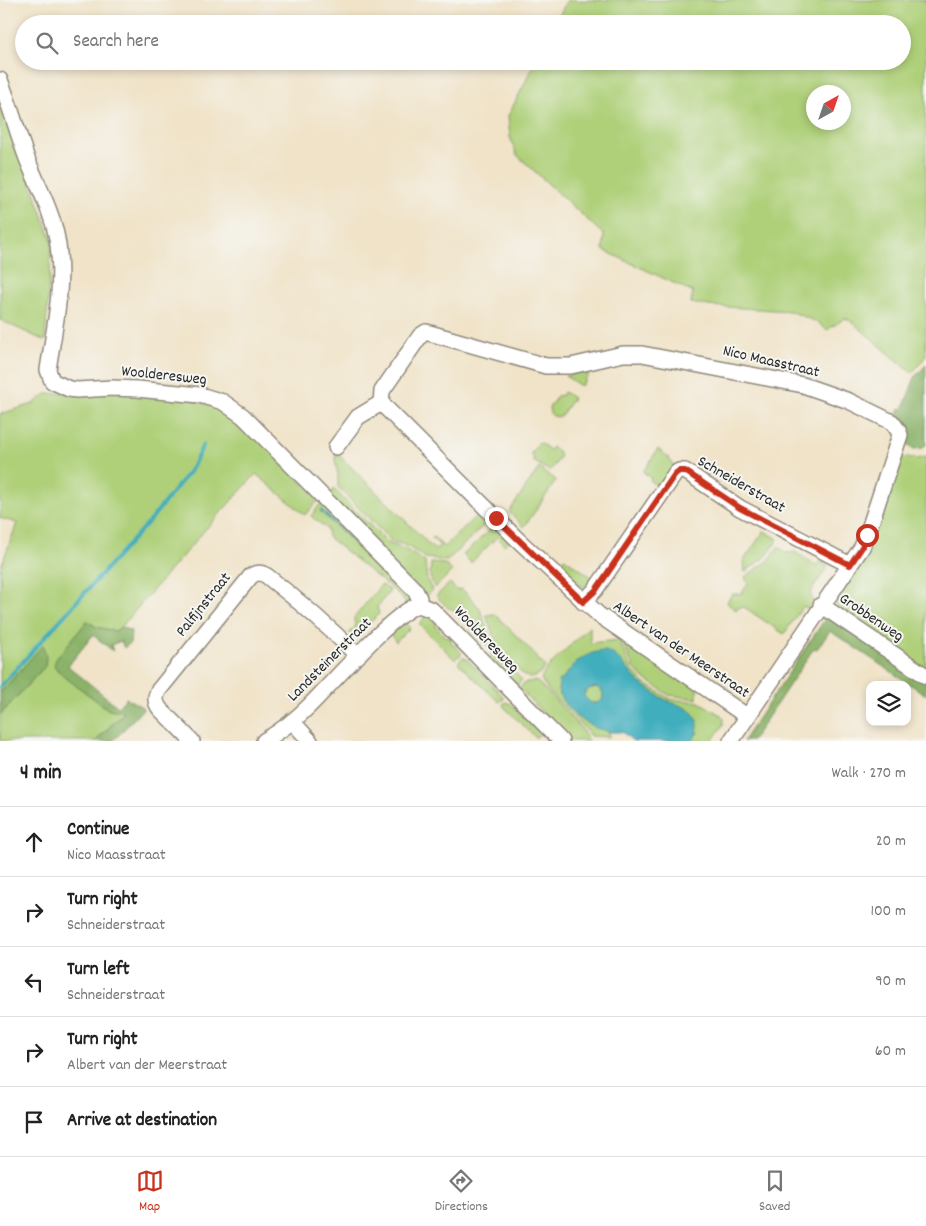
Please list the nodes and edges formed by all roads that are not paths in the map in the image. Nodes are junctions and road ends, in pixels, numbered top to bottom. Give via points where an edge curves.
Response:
1 (0, 80) edge
2 (381, 403) junction
3 (336, 447) dead end
4 (850, 565) junction
5 (583, 602) junction
6 (419, 605) junction
7 (821, 606) junction
8 (358, 656) junction
9 (926, 676) edge
10 (748, 717) junction
11 (292, 721) junction
12 (192, 741) edge
13 (264, 741) edge
14 (310, 741) edge
15 (561, 741) edge
16 (731, 741) edge

1 - 6 street, Woolderesweg via 54,224 58,244 59,296 48,370 52,381 77,390 137,389 200,395 223,402 250,422 415,590
2 - 3 street via 358,417
2 - 4 street, Nico Maasstraat via 382,391 426,332 546,366 571,366 623,354 642,354 803,385 849,401 892,422 900,436 867,535
2 - 5 street, Albert van der Meerstraat
4 - 5 street, Schneiderstraat via 740,508 685,471 679,471 596,590
4 - 7 street, Nico Maasstraat
5 - 10 street, Albert van der Meerstraat
6 - 8 street, Landsteinerstraat via 406,610
6 - 15 street, Woolderesweg via 432,610
7 - 9 street, Grobbenweg
7 - 10 street, Nico Maasstraat
8 - 11 street, Landsteinerstraat
8 - 12 street, Palfijnstraat via 300,602 267,576 255,573 156,696 160,709
10 - 16 street, Nico Maasstraat
11 - 13 street, Landsteinerstraat
11 - 14 street

